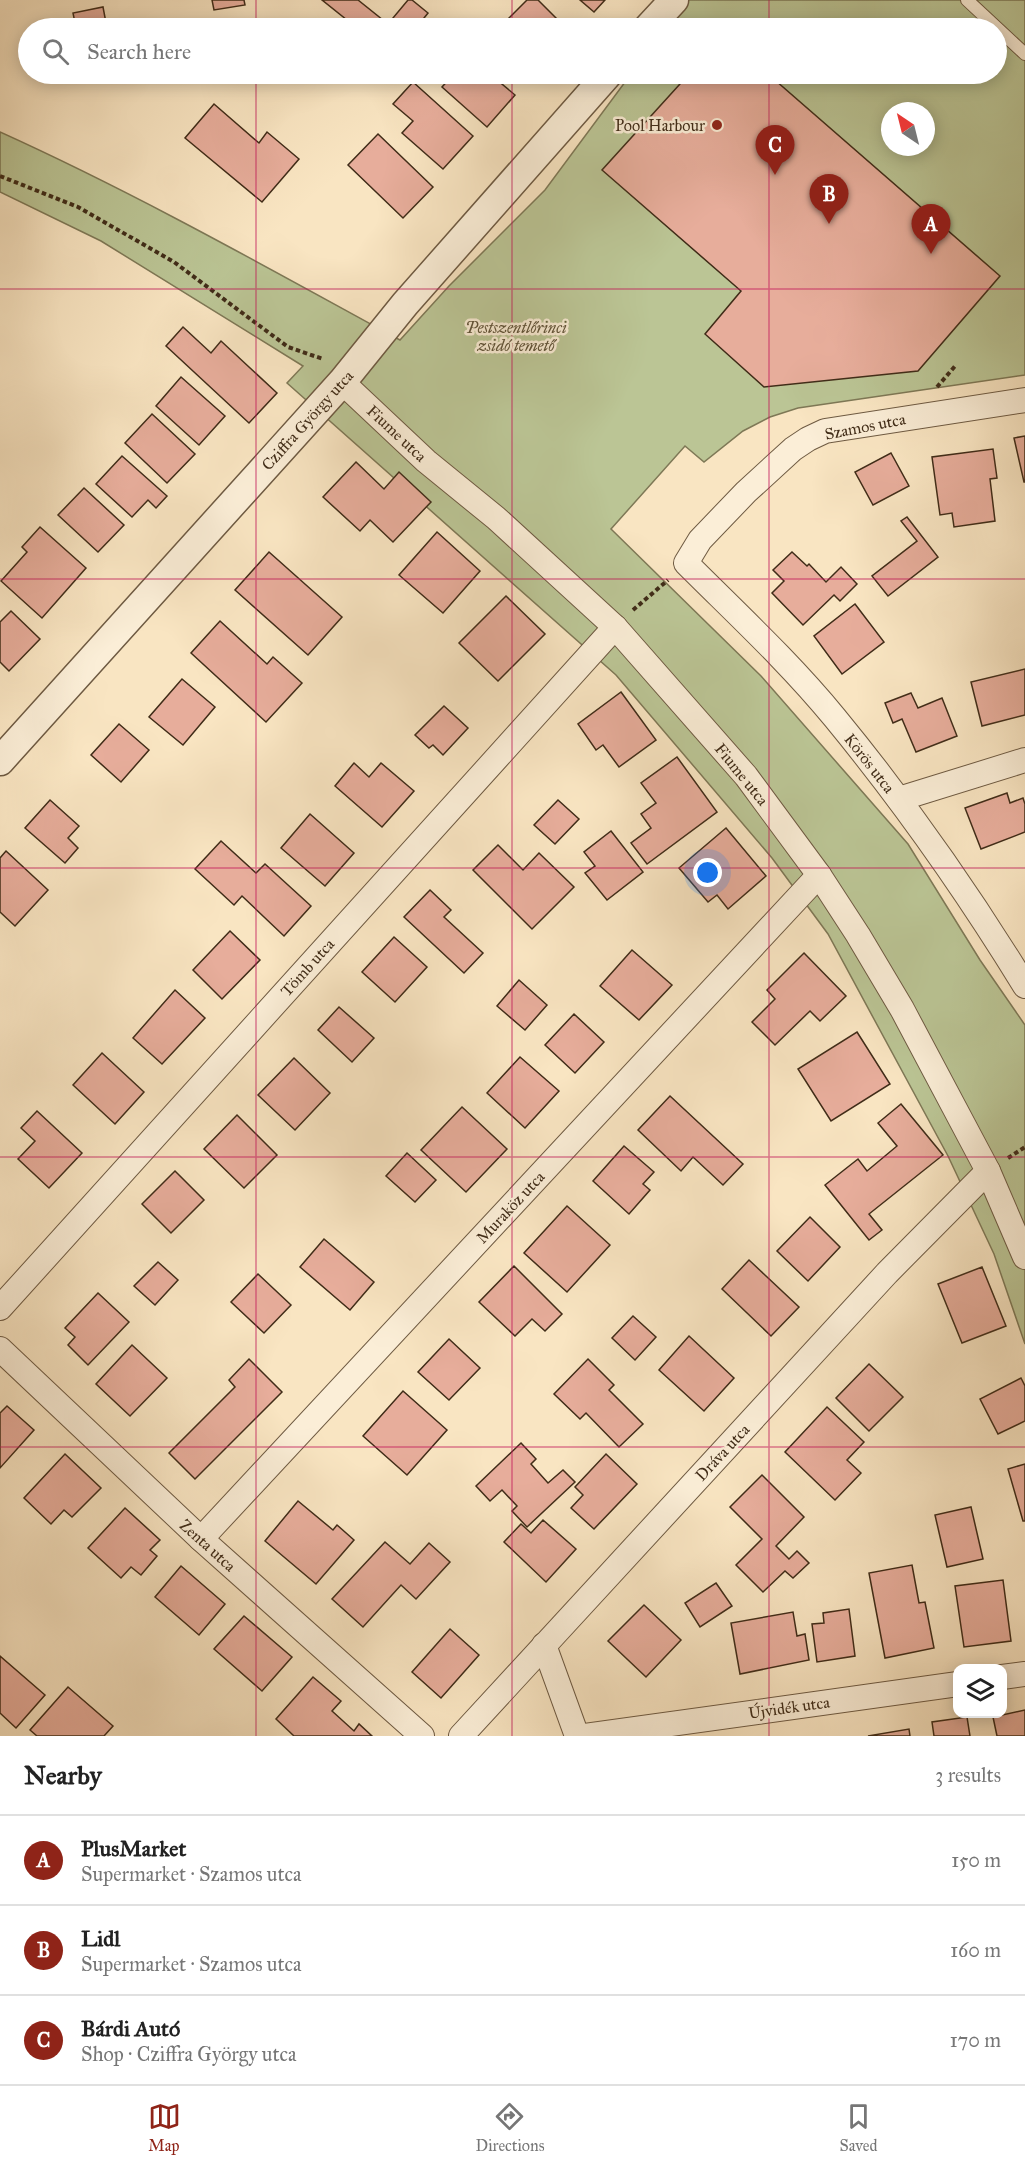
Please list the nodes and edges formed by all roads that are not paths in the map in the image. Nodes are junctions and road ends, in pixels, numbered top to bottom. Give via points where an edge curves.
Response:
1 (674, 0) edge
2 (967, 0) edge
3 (657, 18) edge
4 (986, 18) edge
5 (1007, 37) edge
6 (1025, 54) edge
7 (599, 84) edge
8 (347, 376) junction
9 (1025, 400) edge
10 (687, 563) joint
11 (615, 627) junction
12 (1025, 760) edge
13 (0, 761) edge
14 (898, 799) junction
15 (819, 875) junction
16 (1025, 986) edge
17 (988, 1171) junction
18 (1025, 1257) edge
19 (0, 1308) edge
20 (0, 1349) edge
21 (201, 1539) junction
22 (544, 1646) junction
23 (1025, 1674) edge
24 (1007, 1676) edge
25 (953, 1685) edge
26 (422, 1736) edge
27 (461, 1736) edge
28 (577, 1736) edge
29 (585, 1736) edge

1 - 3 street
2 - 4 lane
5 - 6 lane
7 - 8 street, Cziffra György utca via 405,304
8 - 11 street, Fiume utca via 426,461
8 - 13 street, Cziffra György utca
9 - 10 street, Szamos utca via 825,431 808,439 746,492 700,540
10 - 14 street, Körös utca via 792,669
11 - 15 street, Fiume utca via 746,776
11 - 19 street, Tömb utca
12 - 14 street
14 - 16 street, Körös utca
15 - 17 street, Fiume utca via 902,1009
15 - 21 street, Muraköz utca
17 - 18 street, Fiume utca
17 - 22 street, Dráva utca via 887,1273
20 - 21 street, Zenta utca
21 - 26 street, Zenta utca
22 - 27 street, Dráva utca
22 - 28 street
23 - 24 street
25 - 29 street, Újvidék utca

